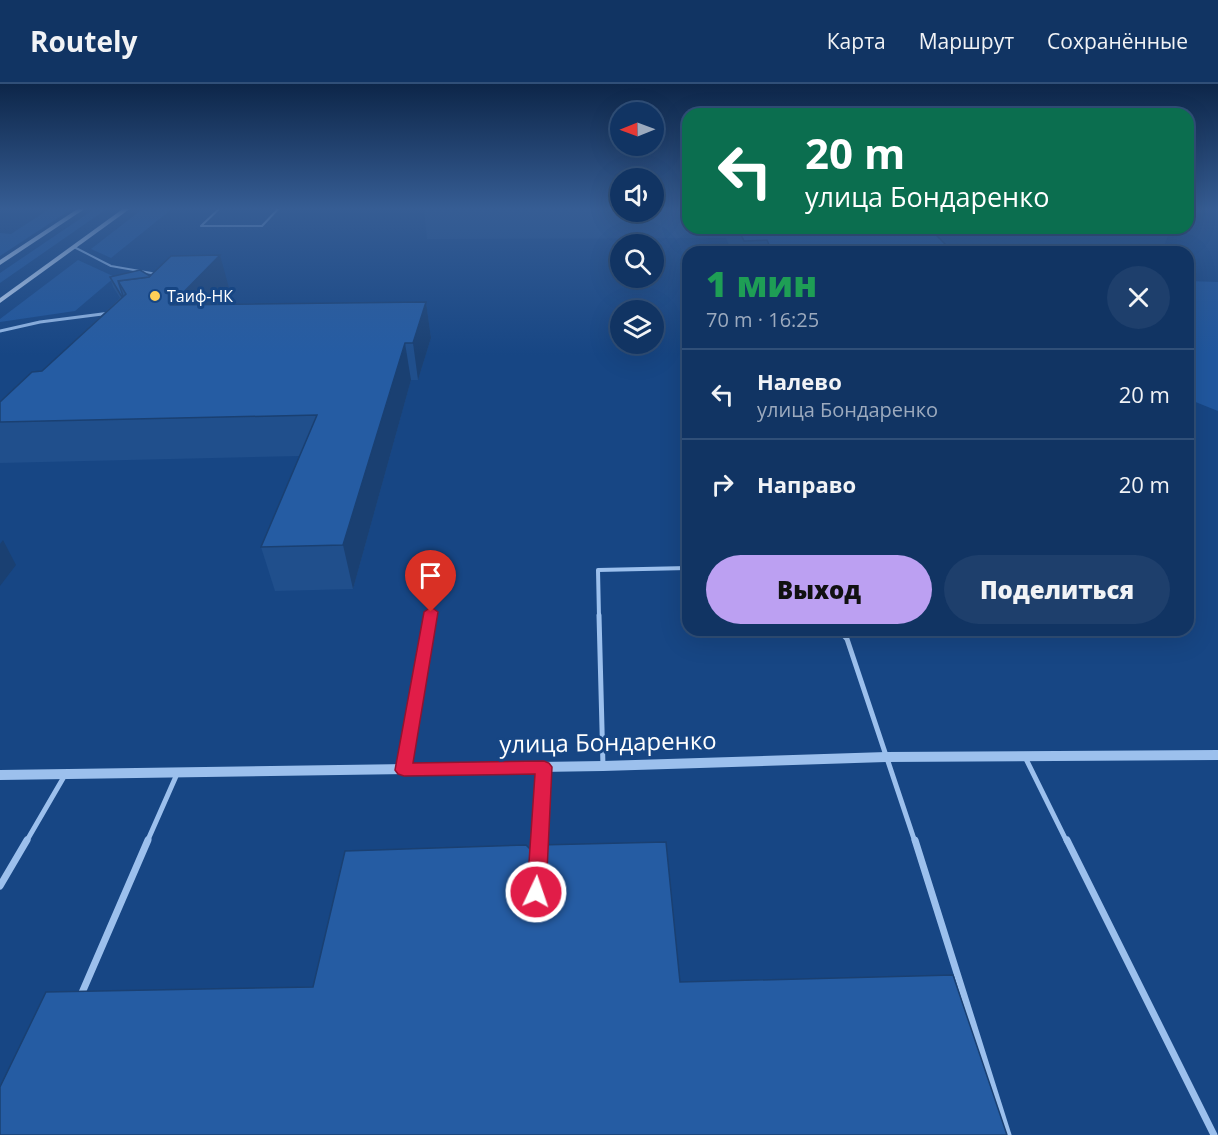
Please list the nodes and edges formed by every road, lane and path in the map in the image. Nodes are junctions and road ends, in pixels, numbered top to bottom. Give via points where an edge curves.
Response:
1 (60, 257) edge
2 (94, 257) edge
3 (164, 276) edge
4 (0, 301) edge
5 (116, 313) edge
6 (0, 331) edge
7 (682, 568) edge
8 (431, 612) dead end
9 (844, 636) edge
10 (1218, 755) edge
11 (886, 757) junction
12 (1025, 757) junction
13 (603, 766) junction
14 (544, 767) junction
15 (404, 770) junction
16 (177, 772) junction
17 (65, 774) junction
18 (0, 775) edge
19 (538, 856) edge
20 (0, 886) edge
21 (76, 1005) edge
22 (1008, 1135) edge
23 (1214, 1135) edge

1 - 4 main road
2 - 3 lane via 111,266
5 - 6 lane
7 - 13 lane via 598,570
8 - 15 lane
9 - 11 lane
10 - 12 street, улица Бондаренко
11 - 12 street, улица Бондаренко
11 - 13 street, улица Бондаренко
11 - 22 lane
12 - 23 lane
13 - 14 street, улица Бондаренко
14 - 15 street, улица Бондаренко
14 - 19 lane
15 - 16 street, улица Бондаренко
16 - 17 street, улица Бондаренко
16 - 21 lane
17 - 18 street, улица Бондаренко
17 - 20 lane

